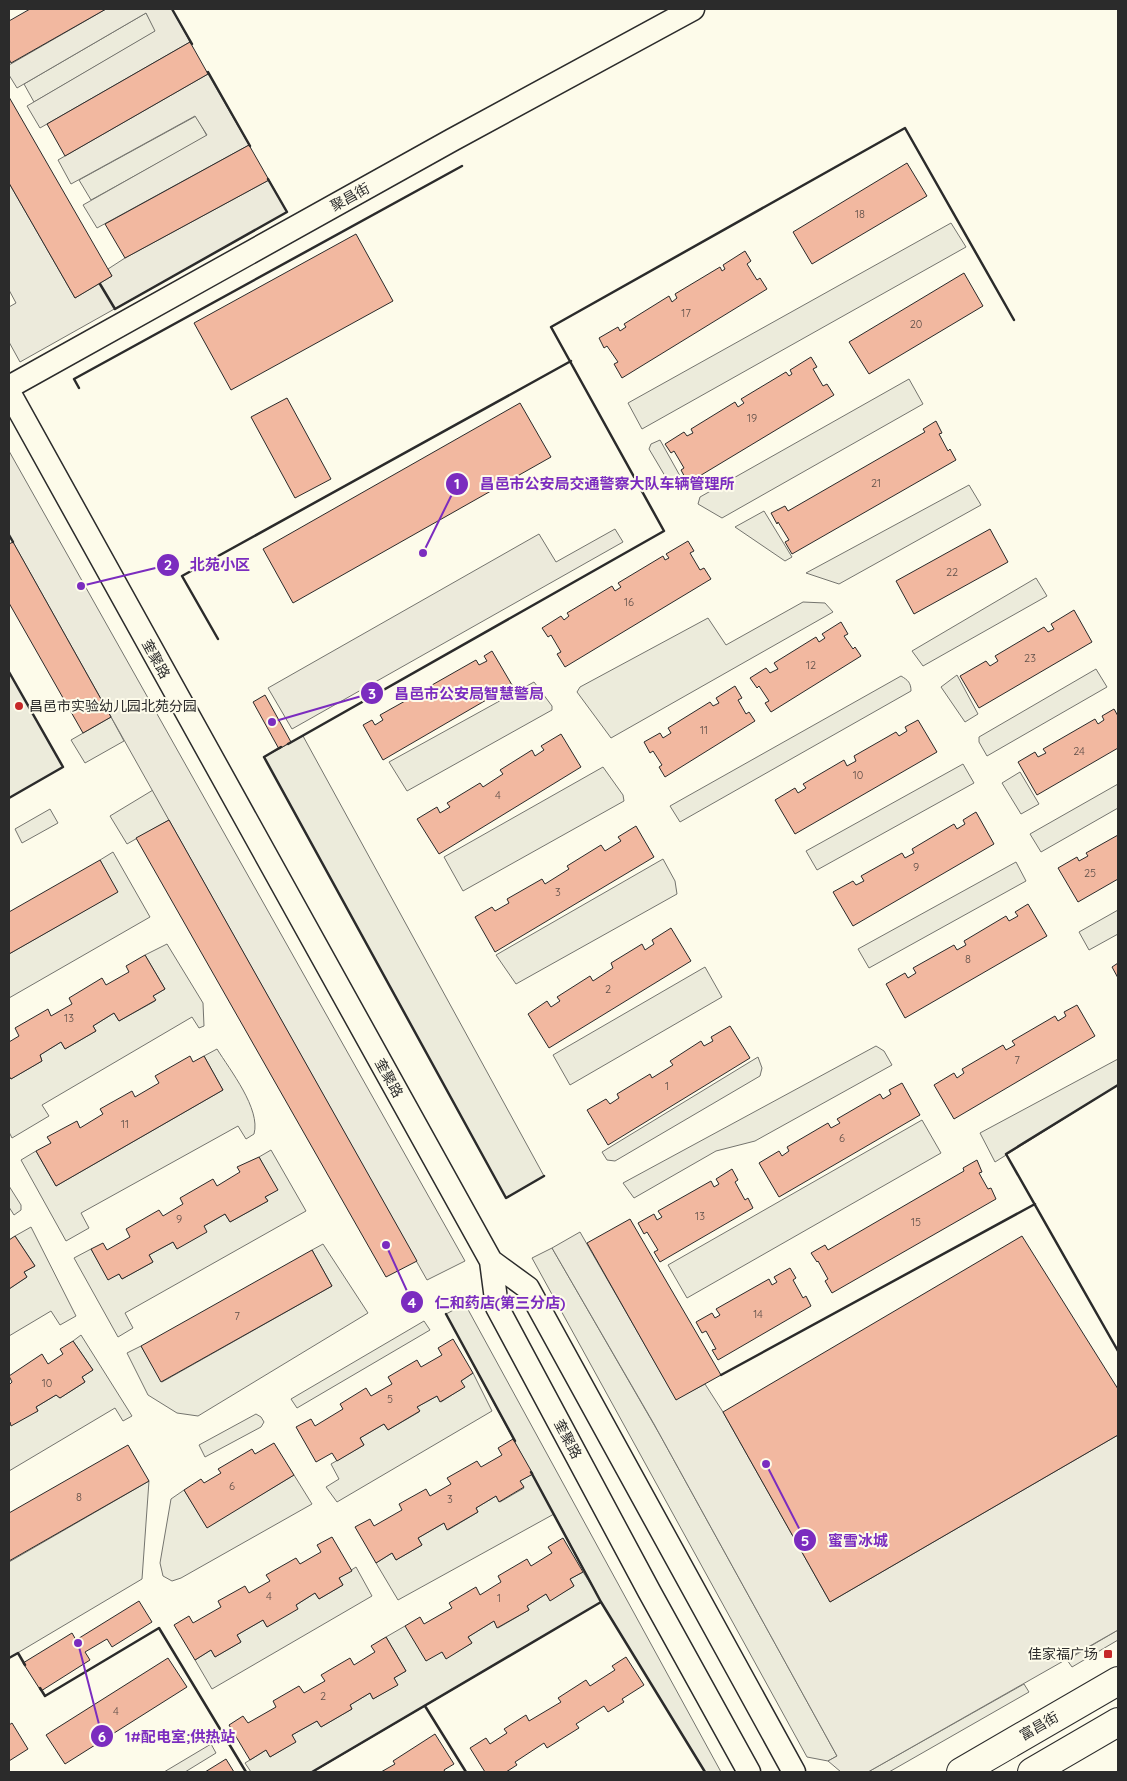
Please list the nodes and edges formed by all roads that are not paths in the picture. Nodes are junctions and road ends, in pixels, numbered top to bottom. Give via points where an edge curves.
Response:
1 (693, 9) edge
2 (9, 387) edge
3 (9, 392) edge
4 (491, 1261) junction
5 (1118, 1680) edge
6 (1118, 1722) edge
7 (750, 1772) edge
8 (794, 1772) edge
9 (960, 1772) edge
10 (1032, 1772) edge

1 - 2 street, 聚昌街
3 - 4 street, 奎聚路
4 - 7 street, 奎聚路 via 497,1307
4 - 8 street via 528,1288
5 - 9 main road, 富昌街
6 - 10 main road

